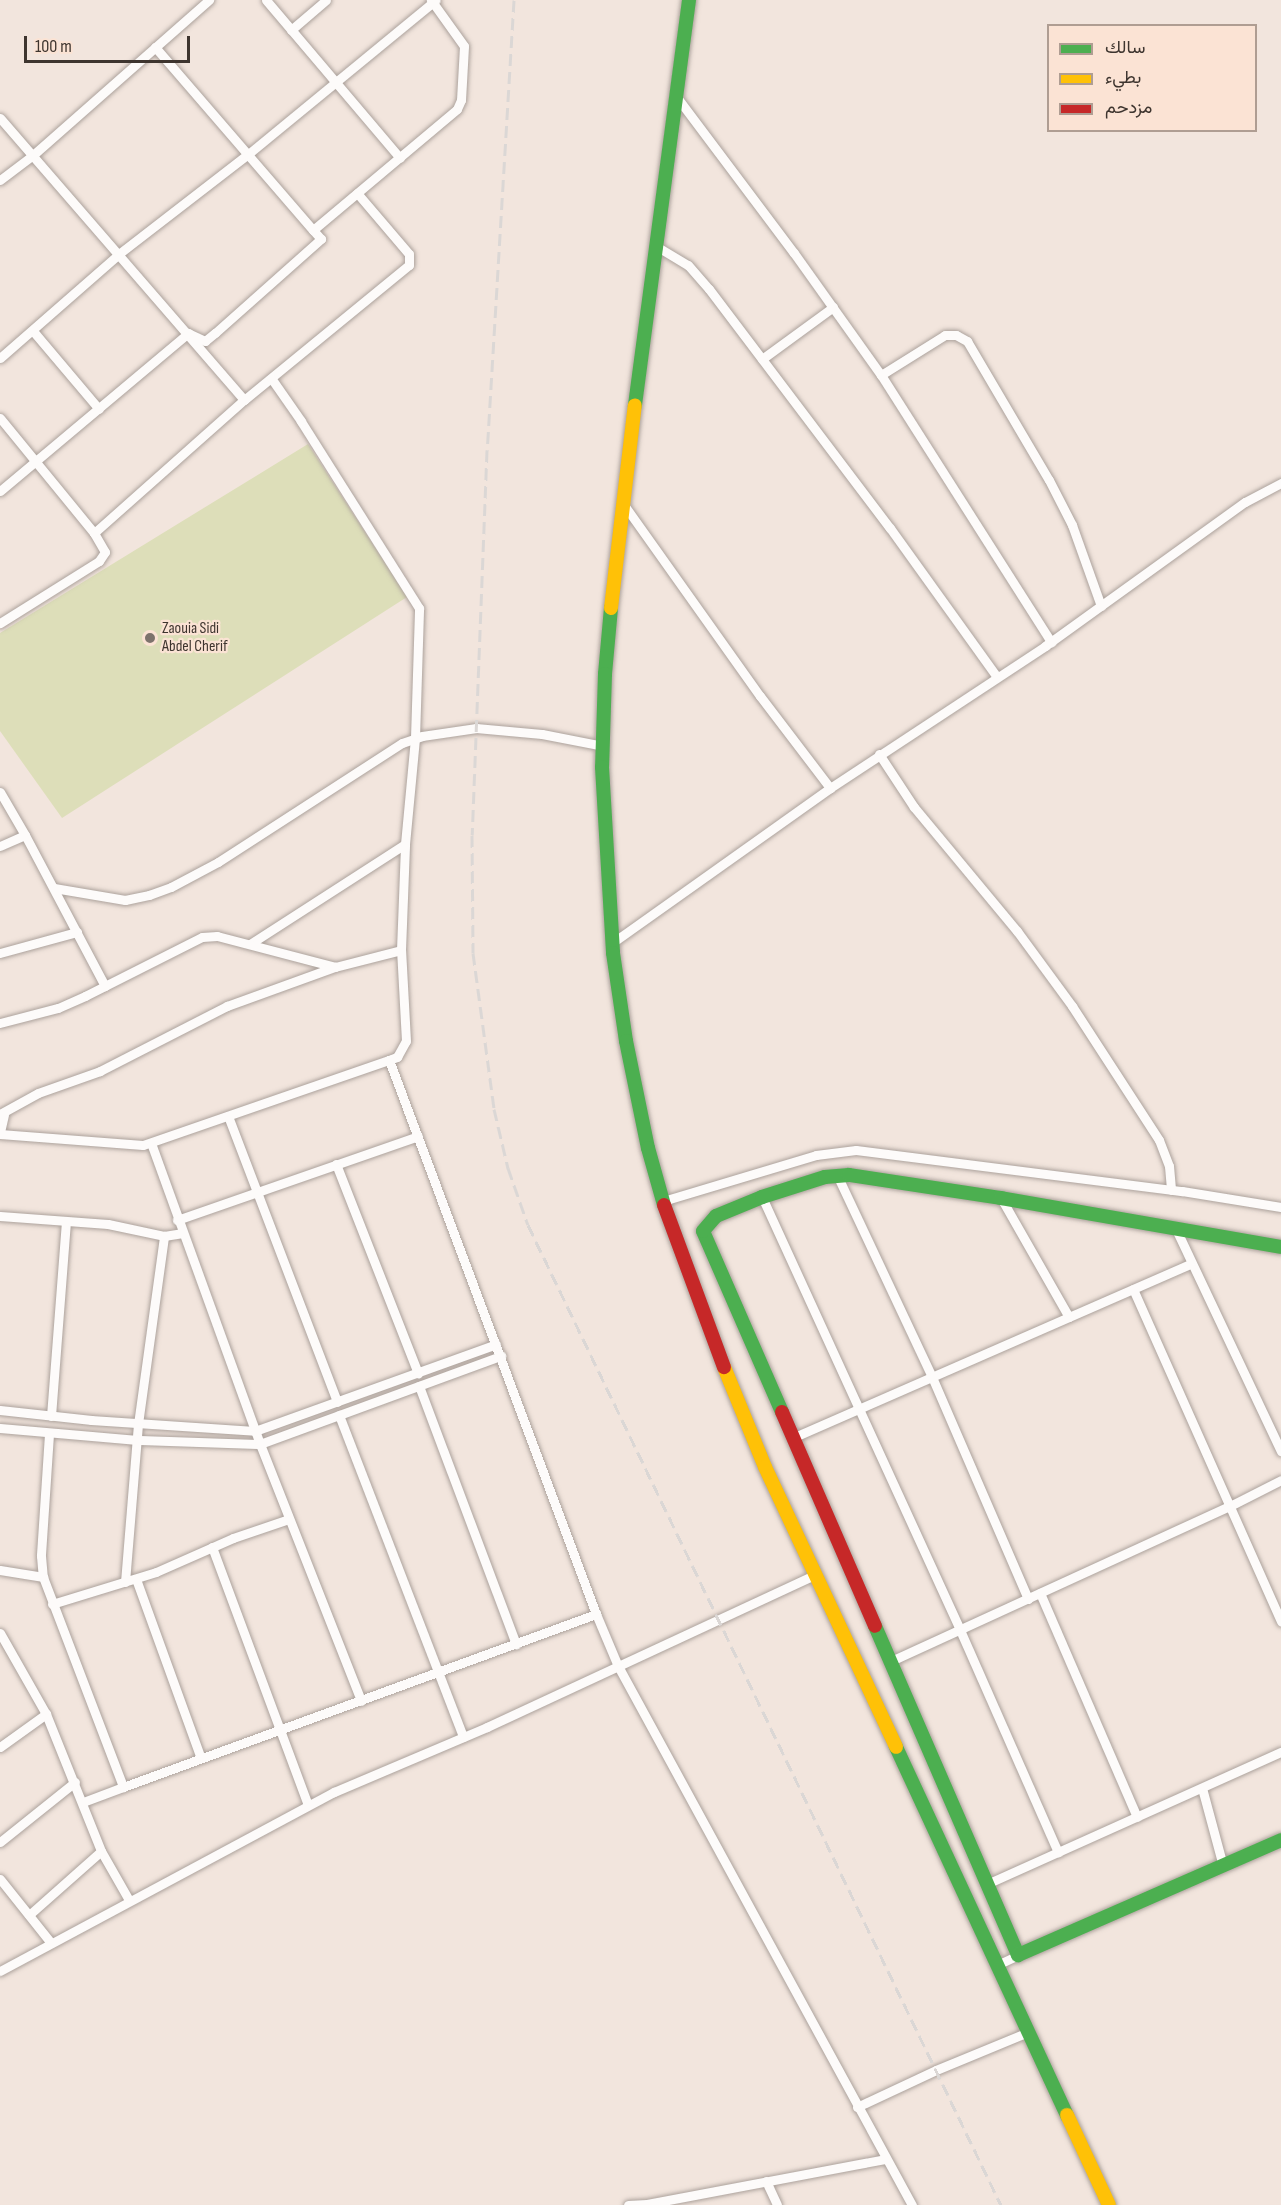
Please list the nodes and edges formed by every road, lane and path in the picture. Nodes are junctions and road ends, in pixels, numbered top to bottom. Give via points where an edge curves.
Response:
1 (209, 0) edge
2 (266, 0) edge
3 (326, 0) edge
4 (689, 0) edge
5 (433, 1) edge
6 (291, 30) junction
7 (155, 47) junction
8 (337, 82) junction
9 (676, 96) junction
10 (0, 118) edge
11 (33, 155) junction
12 (247, 155) junction
13 (400, 158) junction
14 (0, 180) edge
15 (357, 193) junction
16 (313, 230) junction
17 (656, 246) junction
18 (120, 253) junction
19 (833, 307) junction
20 (33, 331) junction
21 (188, 333) junction
22 (0, 358) edge
23 (762, 359) junction
24 (880, 375) junction
25 (272, 378) junction
26 (244, 400) junction
27 (99, 409) junction
28 (0, 418) edge
29 (36, 459) junction
30 (1281, 483) edge
31 (0, 491) edge
32 (622, 502) junction
33 (94, 533) junction
34 (1101, 606) junction
35 (0, 622) edge
36 (1051, 642) junction
37 (997, 677) junction
38 (415, 738) junction
39 (603, 746) junction
40 (879, 754) junction
41 (830, 788) junction
42 (0, 792) edge
43 (25, 835) junction
44 (405, 844) junction
45 (0, 846) edge
46 (54, 888) junction
47 (77, 932) junction
48 (612, 943) junction
49 (250, 944) junction
50 (401, 950) junction
51 (0, 953) edge
52 (335, 967) junction
53 (105, 986) junction
54 (0, 1023) edge
55 (389, 1060) junction
56 (2, 1114) edge
57 (228, 1116) junction
58 (0, 1133) edge
59 (418, 1137) junction
60 (151, 1143) junction
61 (336, 1164) junction
62 (837, 1175) junction
63 (1171, 1190) junction
64 (256, 1191) junction
65 (762, 1197) junction
66 (1001, 1198) junction
67 (663, 1201) junction
68 (1281, 1207) edge
69 (0, 1216) edge
70 (177, 1220) junction
71 (66, 1221) junction
72 (1175, 1227) junction
73 (183, 1233) junction
74 (164, 1236) junction
75 (1281, 1247) edge
76 (1190, 1264) junction
77 (1133, 1289) junction
78 (1069, 1317) junction
79 (496, 1344) junction
80 (501, 1356) junction
81 (418, 1373) junction
82 (932, 1377) junction
83 (419, 1386) junction
84 (337, 1402) junction
85 (859, 1409) junction
86 (0, 1410) edge
87 (339, 1415) junction
88 (51, 1416) junction
89 (138, 1424) junction
90 (0, 1428) edge
91 (255, 1431) junction
92 (49, 1434) junction
93 (792, 1438) junction
94 (137, 1440) junction
95 (260, 1444) junction
96 (1281, 1451) edge
97 (1281, 1480) edge
98 (1228, 1507) junction
99 (289, 1519) junction
100 (212, 1547) junction
101 (0, 1570) edge
102 (815, 1575) junction
103 (43, 1577) junction
104 (136, 1579) junction
105 (125, 1582) junction
106 (1040, 1593) junction
107 (1028, 1599) junction
108 (52, 1604) junction
109 (596, 1614) junction
110 (1281, 1622) edge
111 (960, 1630) junction
112 (2, 1640) edge
113 (516, 1644) junction
114 (891, 1661) junction
115 (618, 1666) junction
116 (438, 1673) junction
117 (360, 1701) junction
118 (46, 1714) junction
119 (280, 1729) junction
120 (462, 1737) junction
121 (0, 1747) edge
122 (1281, 1752) edge
123 (200, 1756) junction
124 (75, 1782) junction
125 (123, 1787) junction
126 (1202, 1788) junction
127 (83, 1802) junction
128 (308, 1805) junction
129 (1137, 1817) junction
130 (1281, 1840) edge
131 (0, 1842) edge
132 (101, 1851) junction
133 (1058, 1852) junction
134 (1223, 1866) junction
135 (0, 1879) edge
136 (989, 1883) junction
137 (129, 1900) junction
138 (29, 1915) junction
139 (51, 1943) junction
140 (1018, 1954) junction
141 (997, 1965) junction
142 (0, 1971) edge
143 (1028, 2032) junction
144 (858, 2107) junction
145 (885, 2159) junction
146 (766, 2181) junction
147 (648, 2204) edge
148 (627, 2205) edge
149 (777, 2205) edge
150 (912, 2205) edge
151 (1109, 2205) edge

1 - 7 street
2 - 6 street
3 - 6 street
4 - 9 main road
5 - 8 street
5 - 13 street via 464,46 461,100 446,120
6 - 8 street
7 - 11 street
7 - 12 street
8 - 12 street
8 - 13 street
9 - 17 main road
9 - 19 street
10 - 11 street
11 - 14 street
11 - 18 street
12 - 16 street
12 - 18 street
13 - 15 street
15 - 16 street
15 - 25 street via 409,254 410,262
16 - 21 street via 321,239 215,333 205,341
17 - 23 street via 694,271
17 - 32 main road
18 - 20 street
18 - 21 street
19 - 23 street
19 - 24 street
20 - 22 street
20 - 27 street
21 - 26 street
21 - 27 street
23 - 37 street
24 - 34 street via 945,335 956,335 966,341 1049,480 1078,539
24 - 36 street
25 - 26 street
25 - 38 street via 418,604
26 - 33 street
27 - 29 street
28 - 29 street
29 - 31 street
29 - 33 street
30 - 34 street via 1245,502
32 - 39 main road via 605,674
32 - 41 street
33 - 35 street via 105,549 99,561
34 - 36 street
36 - 37 street
37 - 40 street
38 - 39 street via 476,728 542,734
38 - 44 street
38 - 46 street via 171,887 125,900
39 - 48 main road
40 - 41 street
40 - 63 street via 914,807 1072,1006 1159,1140 1169,1166
41 - 48 street
42 - 43 street
43 - 45 street
43 - 46 street
44 - 49 street
44 - 50 street
46 - 47 street
47 - 51 street
47 - 53 street
48 - 67 main road via 626,1041
49 - 52 street
49 - 53 street via 217,936 202,937
50 - 52 street
50 - 55 street via 406,1041 397,1057
52 - 56 street via 227,1006 100,1071 38,1093
53 - 54 street via 58,1008
55 - 57 street
55 - 59 street
56 - 58 street
57 - 60 street
57 - 64 street
58 - 60 street via 135,1145
59 - 61 street
59 - 79 street
60 - 70 street
61 - 64 street
61 - 81 street
62 - 65 main road
62 - 66 main road
62 - 82 street
63 - 67 street via 856,1150 816,1155
63 - 68 street
64 - 70 street
64 - 84 street
65 - 85 street
65 - 93 main road via 716,1216 706,1226 704,1236
66 - 72 main road
66 - 78 street
67 - 102 main road via 714,1343
69 - 71 street
70 - 73 street
71 - 74 street via 108,1224
71 - 88 street
72 - 75 main road
72 - 76 street
73 - 74 street
73 - 91 street
74 - 89 street
76 - 77 street
76 - 96 street
77 - 78 street
77 - 98 street
78 - 82 street
79 - 80 street
79 - 81 street
80 - 83 street
80 - 109 street
81 - 84 street
82 - 85 street
82 - 107 street
83 - 87 street
83 - 113 street
84 - 91 street
85 - 93 street
85 - 111 street
86 - 88 street
87 - 95 street
87 - 116 street
88 - 89 street
89 - 91 street
89 - 94 street
90 - 92 street
91 - 95 street
92 - 94 street
92 - 103 street via 40,1556
93 - 114 main road
94 - 95 street
94 - 105 street
95 - 99 street
97 - 98 street
98 - 106 street
98 - 110 street
99 - 100 street
99 - 117 street
100 - 104 street
100 - 119 street
101 - 103 street
102 - 115 street
102 - 141 main road
103 - 108 street
104 - 105 street
104 - 123 street
105 - 108 street
106 - 107 street
106 - 129 street
107 - 111 street
108 - 125 street
109 - 113 street
109 - 115 street
111 - 114 street
111 - 133 street
112 - 118 street
113 - 116 street
114 - 136 main road
115 - 120 street
115 - 144 street
116 - 117 street
116 - 120 street
117 - 119 street
118 - 121 street
118 - 124 street
119 - 123 street
119 - 128 street
120 - 128 street
122 - 126 street
123 - 125 street
124 - 127 street
124 - 131 street
125 - 127 street
126 - 129 street
126 - 134 street
127 - 132 street
128 - 137 street
129 - 133 street
130 - 134 main road
132 - 137 street
132 - 138 street
133 - 136 street
134 - 140 main road
135 - 138 street
136 - 140 main road
137 - 139 street
138 - 139 street
139 - 142 street
140 - 141 street
141 - 143 main road
143 - 144 street
143 - 151 main road
144 - 145 street
145 - 146 street
145 - 150 street
146 - 147 street
146 - 149 street
147 - 148 street

